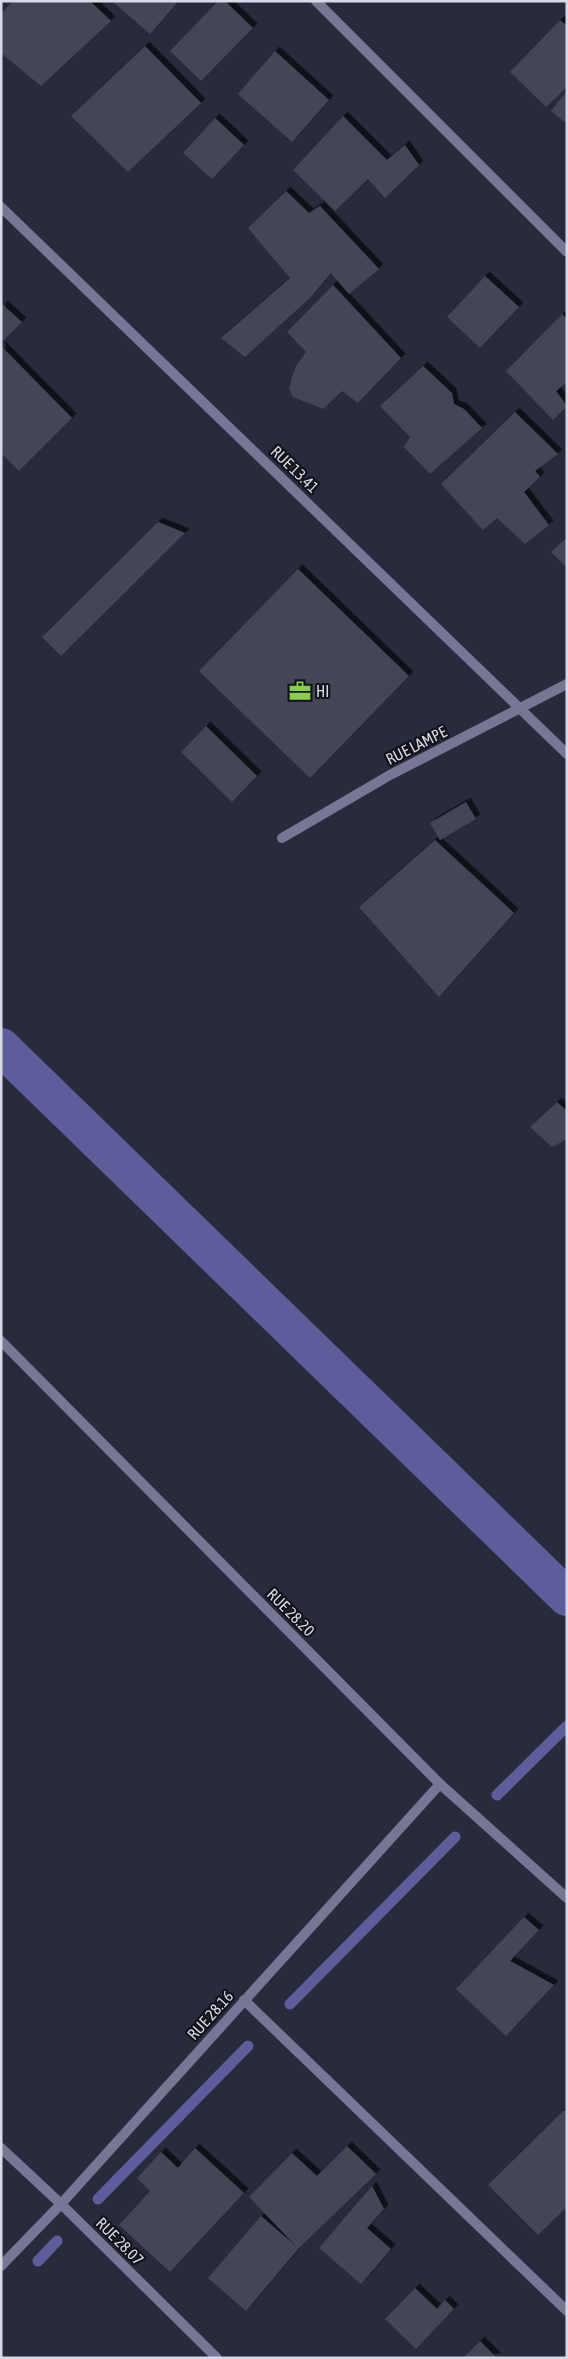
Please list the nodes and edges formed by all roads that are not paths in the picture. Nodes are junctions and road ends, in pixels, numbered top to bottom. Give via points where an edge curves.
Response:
1 (316, 1) edge
2 (1, 207) edge
3 (567, 252) edge
4 (567, 684) edge
5 (521, 709) junction
6 (567, 754) edge
7 (282, 838) dead end
8 (3, 1346) edge
9 (440, 1784) junction
10 (567, 1898) edge
11 (244, 2000) junction
12 (1, 2148) edge
13 (61, 2204) junction
14 (1, 2266) edge
15 (567, 2311) edge
16 (217, 2358) edge

1 - 3 street
2 - 5 street, RUE 13.41
4 - 5 street, RUE LAMPE
5 - 6 street, RUE 13.41
5 - 7 street, RUE LAMPE via 390,775
8 - 9 street, RUE 28.20
9 - 10 street, RUE 28.20
9 - 11 street, RUE 28.16
11 - 13 street, RUE 28.16
11 - 15 street
12 - 13 street, RUE 28.07
13 - 14 street, RUE 28.16
13 - 16 street, RUE 28.07

